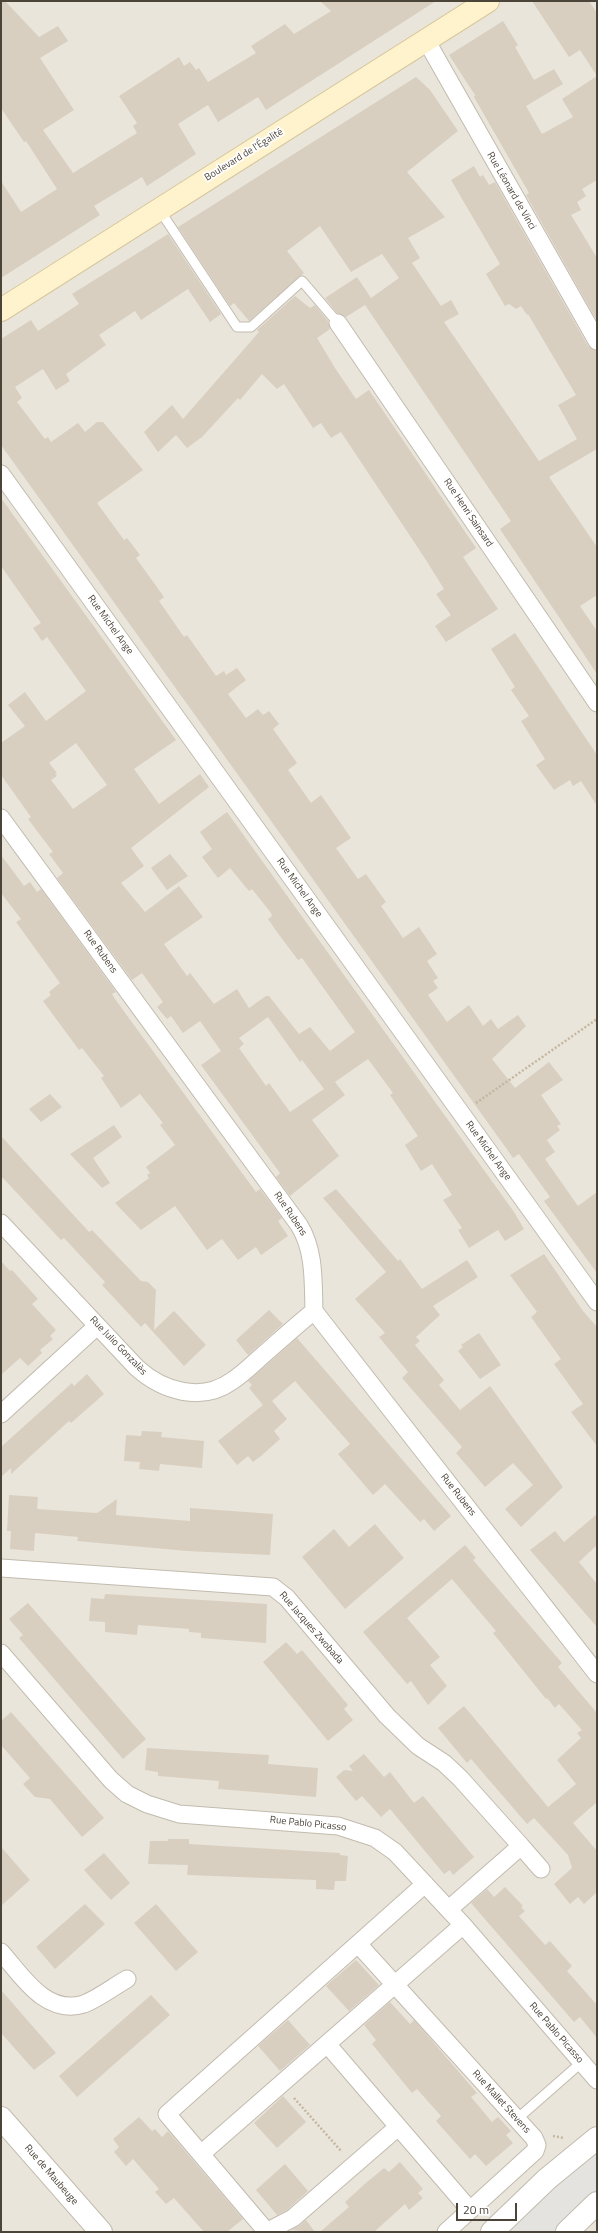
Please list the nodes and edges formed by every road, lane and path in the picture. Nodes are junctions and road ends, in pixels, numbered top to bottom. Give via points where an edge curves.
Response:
1 (488, 1) edge
2 (426, 40) junction
3 (159, 209) junction
4 (1, 310) edge
5 (338, 323) joint
6 (597, 341) edge
7 (1, 474) edge
8 (597, 703) edge
9 (1, 818) edge
10 (597, 1019) edge
11 (462, 1113) junction
12 (1, 1223) edge
13 (597, 1302) edge
14 (314, 1310) junction
15 (97, 1326) junction
16 (1, 1414) edge
17 (1, 1568) edge
18 (4, 1662) edge
19 (597, 1674) edge
20 (521, 1846) junction
21 (541, 1869) dead end
22 (425, 1884) junction
23 (449, 1909) junction
24 (463, 1925) junction
25 (358, 1944) junction
26 (1, 1952) edge
27 (126, 1979) dead end
28 (395, 1985) junction
29 (327, 2044) junction
30 (582, 2062) junction
31 (597, 2080) edge
32 (281, 2084) junction
33 (1, 2118) edge
34 (517, 2119) junction
35 (398, 2127) junction
36 (597, 2138) edge
37 (201, 2154) junction
38 (354, 2165) junction
39 (597, 2203) edge
40 (470, 2210) junction
41 (101, 2232) edge
42 (268, 2232) edge
43 (446, 2232) edge
44 (492, 2232) edge
45 (567, 2232) edge

1 - 2 main road, Boulevard de l'Égalité
2 - 3 main road, Boulevard de l'Égalité
2 - 6 street, Rue Léonard de Vinci
3 - 4 main road, Boulevard de l'Égalité
3 - 5 lane via 238,327 251,327 302,281
5 - 8 street, Rue Henri Sainsard
7 - 11 street, Rue Michel Ange
9 - 14 street, Rue Rubens via 305,1234 312,1259
10 - 11 path
11 - 13 street, Rue Michel Ange
12 - 15 street, Rue Julio Gonzalès
14 - 15 street, Rue Julio Gonzalès via 232,1382 202,1393 182,1392 154,1382
14 - 19 street, Rue Rubens
15 - 16 street
17 - 20 street, Rue Jacques Zwobada via 273,1587 287,1598 386,1716 418,1746 444,1763 460,1778
18 - 22 street, Rue Pablo Picasso via 111,1780 127,1794 147,1804 179,1814 325,1824 349,1828 386,1844
20 - 21 street, Rue Jacques Zwobada
20 - 23 street
22 - 23 street, Rue Pablo Picasso
22 - 25 street
23 - 24 street, Rue Pablo Picasso
24 - 28 street
24 - 30 street, Rue Pablo Picasso
25 - 28 street, Rue Mallet Stevens
25 - 37 street via 167,2114
26 - 27 street via 37,1993 60,2005 85,2003
28 - 29 street
28 - 34 street, Rue Mallet Stevens
29 - 32 street
29 - 35 street
30 - 31 street, Rue Pablo Picasso
30 - 34 lane
32 - 37 street
32 - 38 path
33 - 41 street, Rue de Maubeuge
34 - 40 street, Rue Mallet Stevens via 534,2138 537,2148
35 - 38 street
35 - 40 street
36 - 44 street via 547,2179
37 - 42 street
38 - 42 street via 294,2218
39 - 45 street
40 - 43 street, Rue Mallet Stevens

